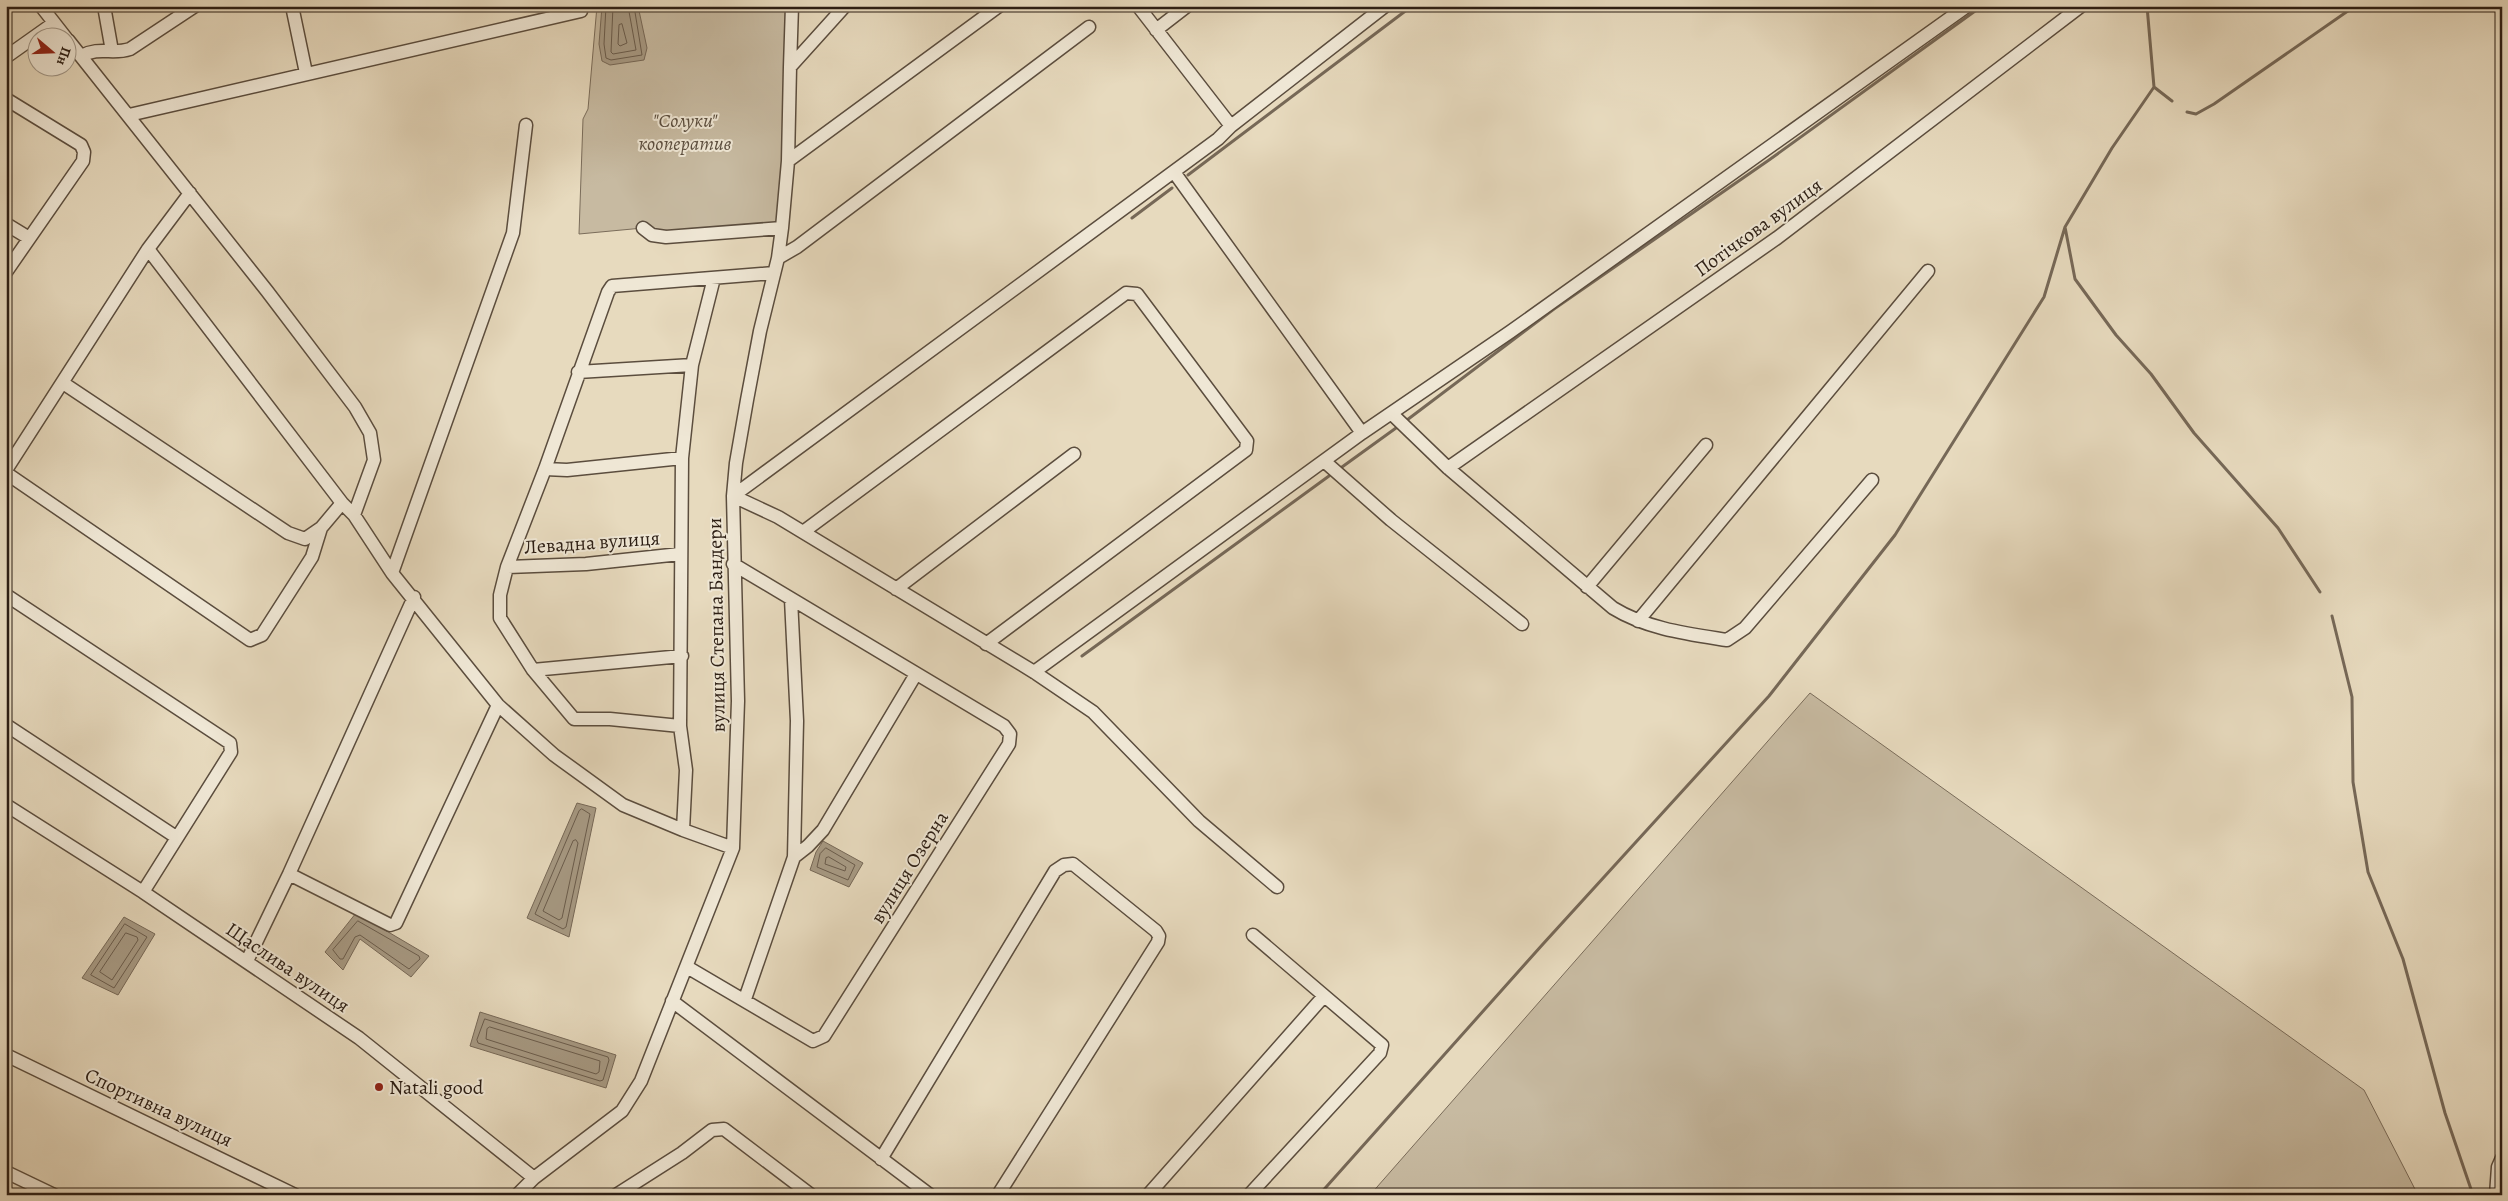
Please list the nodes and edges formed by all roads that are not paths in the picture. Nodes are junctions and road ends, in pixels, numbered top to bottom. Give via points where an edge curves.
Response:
1 (41, 6) edge
2 (104, 6) edge
3 (195, 6) edge
4 (292, 6) edge
5 (792, 6) edge
6 (845, 6) edge
7 (999, 6) edge
8 (1138, 6) edge
9 (1187, 6) edge
10 (1385, 6) edge
11 (1967, 6) edge
12 (2081, 6) edge
13 (581, 11) dead end
14 (54, 23) junction
15 (58, 28) edge
16 (1089, 28) dead end
17 (1156, 30) junction
18 (112, 51) junction
19 (78, 52) edge
20 (81, 56) junction
21 (6, 57) edge
22 (790, 67) junction
23 (306, 73) junction
24 (6, 99) edge
25 (129, 115) junction
26 (526, 125) dead end
27 (1231, 126) junction
28 (788, 161) junction
29 (1174, 172) junction
30 (190, 193) junction
31 (6, 224) edge
32 (643, 228) dead end
33 (782, 228) junction
34 (29, 238) junction
35 (148, 249) junction
36 (778, 258) junction
37 (1928, 271) dead end
38 (6, 272) edge
39 (774, 272) junction
40 (714, 278) junction
41 (692, 365) junction
42 (578, 372) junction
43 (63, 383) junction
44 (1392, 414) junction
45 (1362, 433) junction
46 (1706, 445) dead end
47 (1074, 454) dead end
48 (682, 458) junction
49 (1324, 460) junction
50 (545, 468) junction
51 (1448, 468) junction
52 (6, 471) edge
53 (1872, 480) dead end
54 (733, 496) junction
55 (342, 503) junction
56 (354, 515) junction
57 (321, 528) junction
58 (803, 532) junction
59 (680, 554) junction
60 (733, 564) junction
61 (507, 567) junction
62 (392, 573) junction
63 (1587, 587) junction
64 (896, 589) junction
65 (6, 595) edge
66 (414, 597) junction
67 (791, 599) junction
68 (1638, 621) junction
69 (1522, 624) dead end
70 (986, 644) junction
71 (682, 656) junction
72 (532, 670) junction
73 (1034, 672) junction
74 (916, 674) junction
75 (498, 705) junction
76 (6, 726) edge
77 (680, 726) junction
78 (6, 806) edge
79 (683, 830) junction
80 (176, 837) junction
81 (733, 848) junction
82 (794, 857) junction
83 (288, 874) junction
84 (1277, 888) dead end
85 (143, 892) junction
86 (1253, 935) dead end
87 (247, 961) junction
88 (687, 967) junction
89 (1324, 996) junction
90 (745, 999) junction
91 (672, 1001) junction
92 (6, 1055) edge
93 (2502, 1158) edge
94 (881, 1159) junction
95 (6, 1172) edge
96 (534, 1178) junction
97 (806, 1191) edge
98 (54, 1195) edge
99 (295, 1195) edge
100 (516, 1195) edge
101 (616, 1195) edge
102 (790, 1195) edge
103 (930, 1195) edge
104 (998, 1195) edge
105 (1148, 1195) edge
106 (1249, 1195) edge
107 (2496, 1195) edge

1 - 14 street
2 - 18 street
3 - 18 street via 130,48
4 - 23 street
5 - 22 street, вулиця Степана Бандери
6 - 22 street
7 - 28 street
8 - 17 street
9 - 17 street
10 - 27 street
11 - 44 street
12 - 51 street, Потічкова вулиця via 1777,238
13 - 23 street
14 - 15 street
14 - 21 street
16 - 36 street
17 - 27 street
18 - 20 street via 98,49
19 - 20 street
20 - 25 street
22 - 28 street, вулиця Степана Бандери
23 - 25 street
24 - 34 street via 81,145 84,152 83,161
25 - 30 street
26 - 62 street via 513,232
27 - 29 street
28 - 33 street, вулиця Степана Бандери
29 - 45 street
29 - 54 street
30 - 35 street
30 - 56 street via 341,388 370,433 374,460
31 - 34 street
32 - 33 street via 652,235 666,237
33 - 36 street, вулиця Степана Бандери
34 - 38 street
35 - 43 street
35 - 55 street
36 - 39 street, вулиця Степана Бандери
37 - 68 street
39 - 40 street, Левадна вулиця
39 - 54 street, вулиця Степана Бандери via 741,430
40 - 41 street, Левадна вулиця
40 - 42 street, Левадна вулиця via 612,286
41 - 42 street
41 - 48 street, Левадна вулиця
42 - 50 street, Левадна вулиця
43 - 52 street
43 - 57 street via 288,533 305,539
44 - 45 street
44 - 51 street
45 - 49 street
46 - 63 street
47 - 64 street
48 - 50 street via 567,470
48 - 59 street, Левадна вулиця
49 - 69 street via 1391,520
49 - 73 street
50 - 61 street, Левадна вулиця
51 - 63 street
52 - 57 street via 250,640 262,635 312,557
53 - 68 street via 1745,628 1728,640
54 - 58 street
54 - 60 street, вулиця Степана Бандери
55 - 56 street
55 - 57 street
56 - 62 street
58 - 64 street
58 - 70 street via 1126,293 1137,294 1247,441 1246,450
59 - 61 street, Левадна вулиця via 586,564
59 - 71 street, Левадна вулиця
60 - 67 street, вулиця Озерна
60 - 81 street, вулиця Степана Бандери via 738,701
61 - 72 street, Левадна вулиця via 500,595 500,618
62 - 66 street
63 - 68 street via 1613,608
64 - 70 street
65 - 80 street via 230,743 231,752
66 - 75 street
66 - 83 street
67 - 74 street, вулиця Озерна
67 - 82 street via 798,740
70 - 73 street
71 - 72 street
71 - 77 street, Левадна вулиця
72 - 77 street, Левадна вулиця via 574,719
73 - 84 street via 1093,712 1199,820
74 - 82 street via 823,830
74 - 90 street, вулиця Озерна via 1004,726 1010,734 1009,744 824,1036 813,1041
75 - 79 street via 554,755 623,805
75 - 83 street via 396,923 390,925
76 - 80 street
77 - 79 street, Левадна вулиця via 686,770
78 - 85 street, Щаслива вулиця
79 - 81 street
80 - 85 street
81 - 88 street, вулиця Степана Бандери
82 - 90 street
83 - 87 street
85 - 87 street, Щаслива вулиця
86 - 89 street
87 - 96 street, Щаслива вулиця via 358,1038
88 - 90 street, вулиця Озерна
88 - 91 street, вулиця Степана Бандери
89 - 105 street
89 - 106 street via 1382,1045 1380,1053
91 - 94 street
91 - 96 street, вулиця Степана Бандери via 641,1081 622,1111
92 - 99 street, Спортивна вулиця
93 - 107 street via 2498,1167
94 - 103 street
94 - 104 street via 1055,871 1073,864 1156,931 1158,942
95 - 98 street
96 - 100 street, вулиця Степана Бандери
97 - 101 street via 724,1129 712,1130
97 - 102 street

